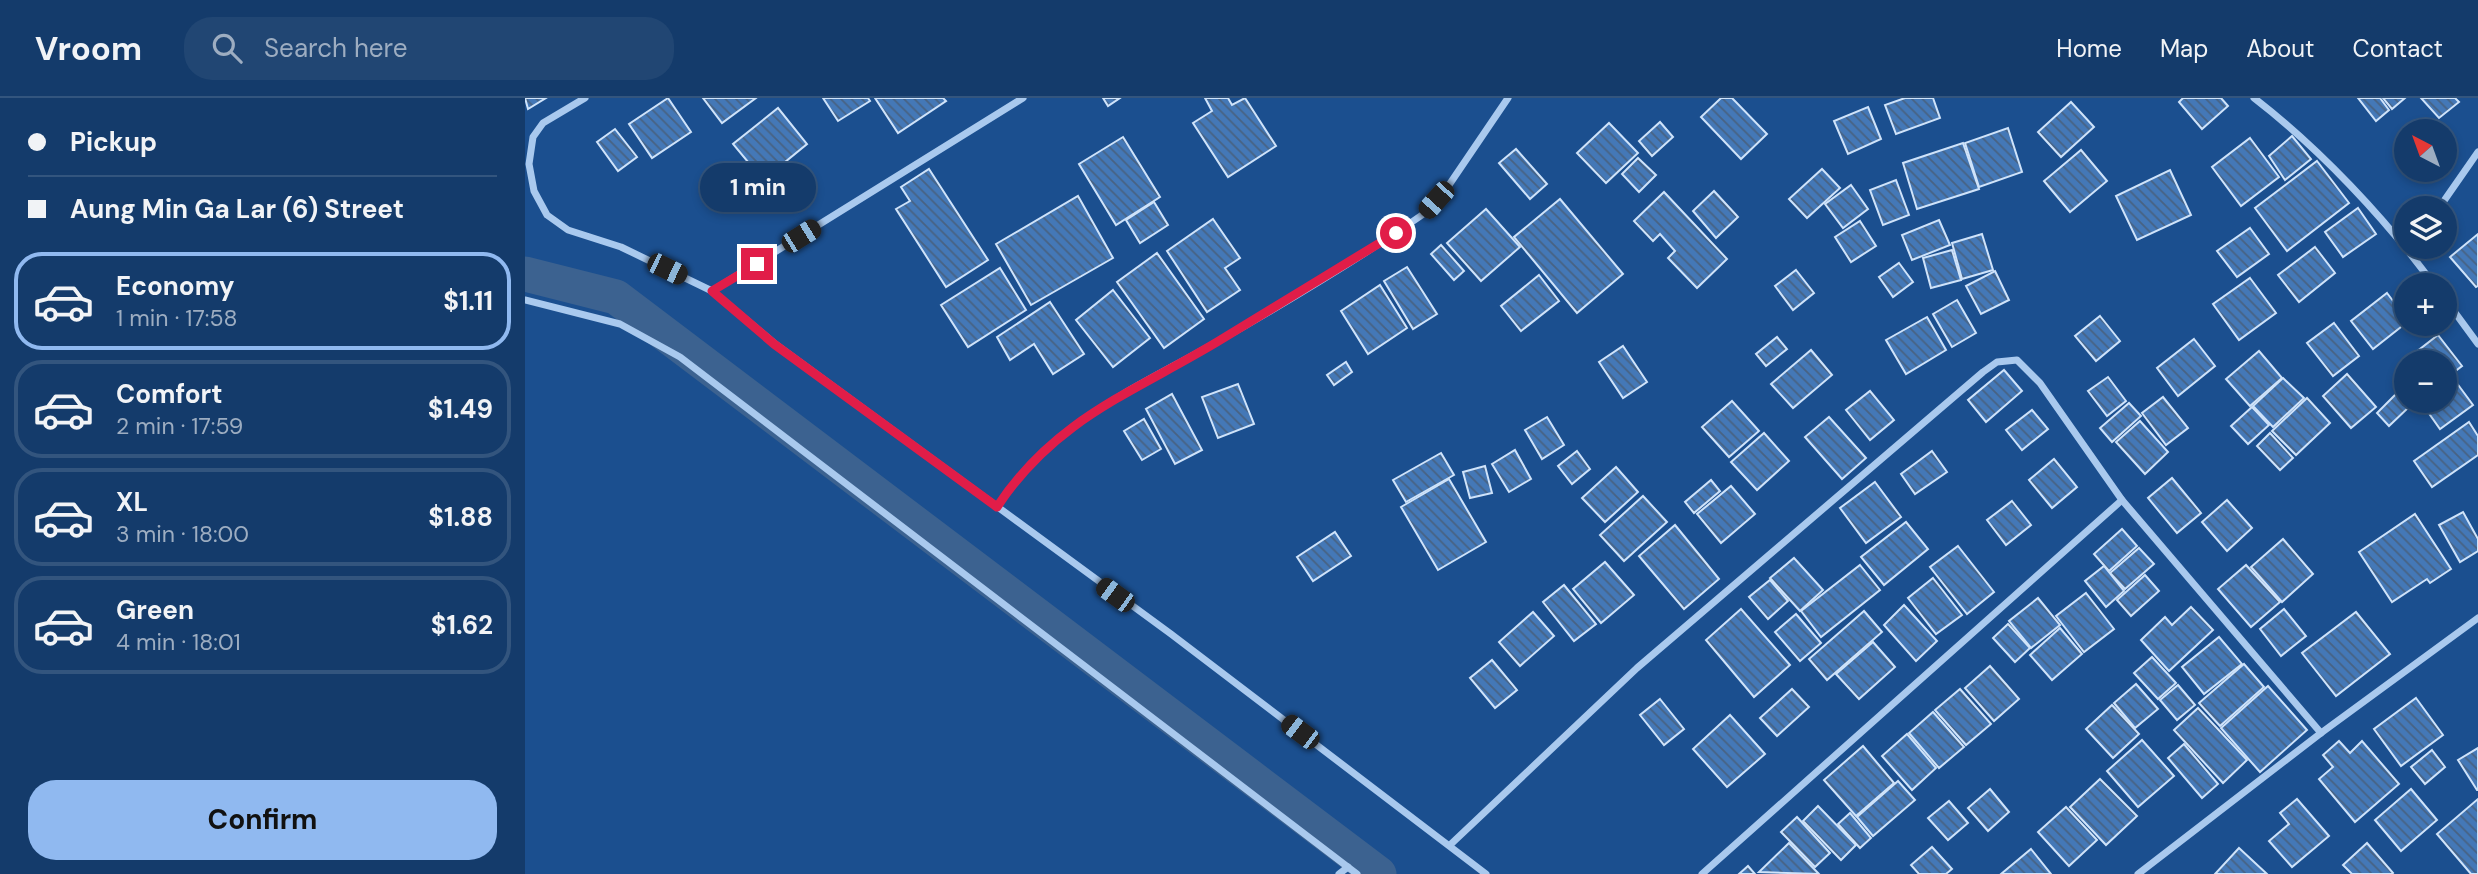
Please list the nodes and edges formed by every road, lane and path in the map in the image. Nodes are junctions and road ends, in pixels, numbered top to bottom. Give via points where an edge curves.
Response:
1 (585, 98) edge
2 (1023, 98) edge
3 (1508, 98) edge
4 (2254, 98) edge
5 (2478, 152) edge
6 (2447, 196) edge
7 (2394, 232) edge
8 (712, 291) junction
9 (525, 300) edge
10 (2457, 315) edge
11 (2478, 344) edge
12 (2122, 500) junction
13 (997, 507) junction
14 (2478, 618) edge
15 (2321, 733) junction
16 (1450, 845) junction
17 (1348, 867) junction
18 (1339, 874) edge
19 (1357, 874) edge
20 (1486, 874) edge
21 (1702, 874) edge
22 (2138, 874) edge

1 - 8 street via 543,123 533,137 534,191 547,215 568,230 621,247
2 - 8 street
3 - 13 street via 1449,185 1422,215 1215,343 1112,398 1054,441 1015,480
4 - 7 street
5 - 6 street
8 - 13 street via 774,344
9 - 17 street via 620,324 680,356
10 - 11 street
12 - 15 street
12 - 16 street via 2034,376 2017,360 1997,362 1637,668
12 - 21 street
13 - 16 street
14 - 15 street
15 - 22 street
16 - 20 street
17 - 18 street
17 - 19 street

